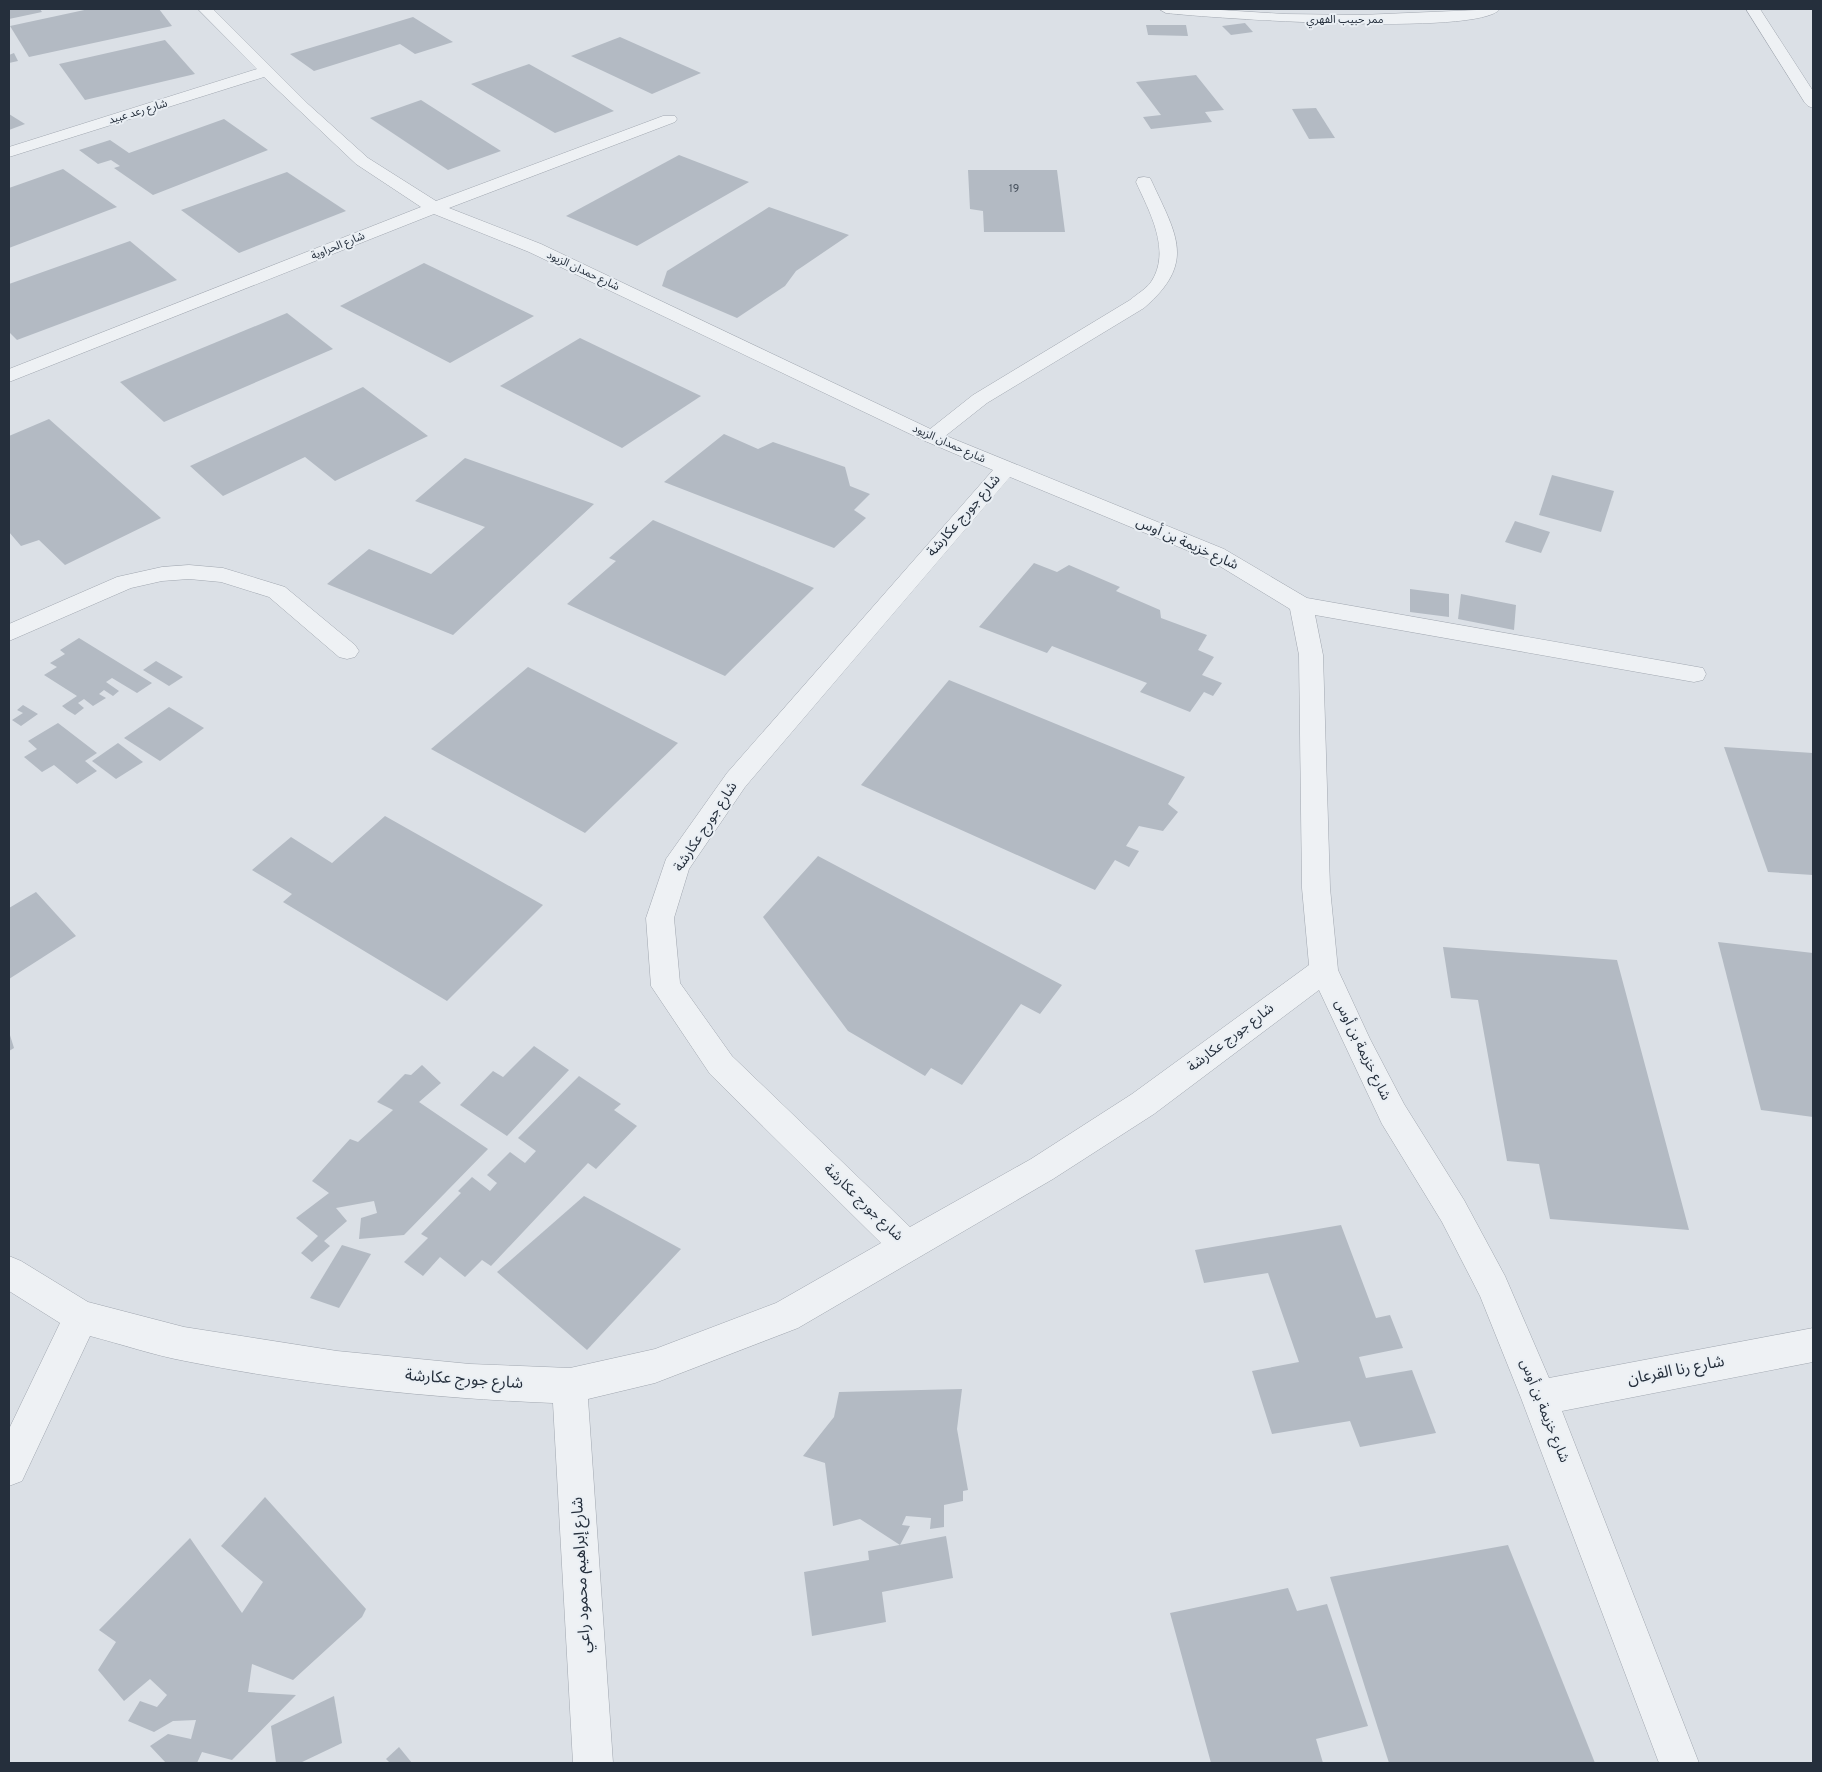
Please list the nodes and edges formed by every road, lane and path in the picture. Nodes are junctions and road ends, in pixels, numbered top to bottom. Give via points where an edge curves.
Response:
1 (205, 9) edge
2 (1166, 9) edge
3 (1494, 9) edge
4 (1753, 9) edge
5 (267, 71) junction
6 (1813, 103) edge
7 (669, 119) dead end
8 (9, 152) edge
9 (1144, 182) dead end
10 (434, 208) junction
11 (9, 376) edge
12 (932, 437) junction
13 (1005, 469) junction
14 (1302, 605) junction
15 (9, 633) edge
16 (347, 651) dead end
17 (1694, 674) dead end
18 (1324, 970) junction
19 (908, 1247) junction
20 (9, 1272) edge
21 (81, 1317) junction
22 (1813, 1345) edge
23 (570, 1386) junction
24 (1539, 1398) junction
25 (9, 1468) edge
26 (593, 1763) edge
27 (1679, 1763) edge

1 - 5 street, شارع حمدان الزيود
2 - 3 street, ممر حبيب الفهري via 1231,16 1367,21 1479,15
4 - 6 street
5 - 8 street, شارع رعد عبيد
5 - 10 street, شارع حمدان الزيود via 362,161
7 - 10 street, شارع الحراوية
9 - 12 street via 1168,239 1169,261 1159,284 1138,304 980,399
10 - 11 street, شارع الحراوية
10 - 12 street, شارع حمدان الزيود via 535,248
12 - 13 street, شارع حمدان الزيود
13 - 14 street, شارع خزيمة بن أوس via 1216,554
13 - 19 street, شارع جورج عكارشة via 736,780 676,866 660,918 666,986 721,1066
14 - 17 street
14 - 18 street, شارع خزيمة بن أوس via 1310,655 1316,888
15 - 16 street via 124,582 189,572 223,575 277,592
18 - 19 street, شارع جورج عكارشة via 1143,1104 1042,1169
18 - 24 street, شارع خزيمة بن أوس via 1393,1114 1453,1211 1493,1287
19 - 23 street, شارع جورج عكارشة via 786,1316 655,1366
20 - 21 street, شارع جورج عكارشة
21 - 23 street, شارع جورج عكارشة via 184,1344 337,1368 470,1382
21 - 25 street
22 - 24 street, شارع رنا القرعان
23 - 26 street, شارع إبراهيم محمود راعي
24 - 27 street, شارع خزيمة بن أوس

